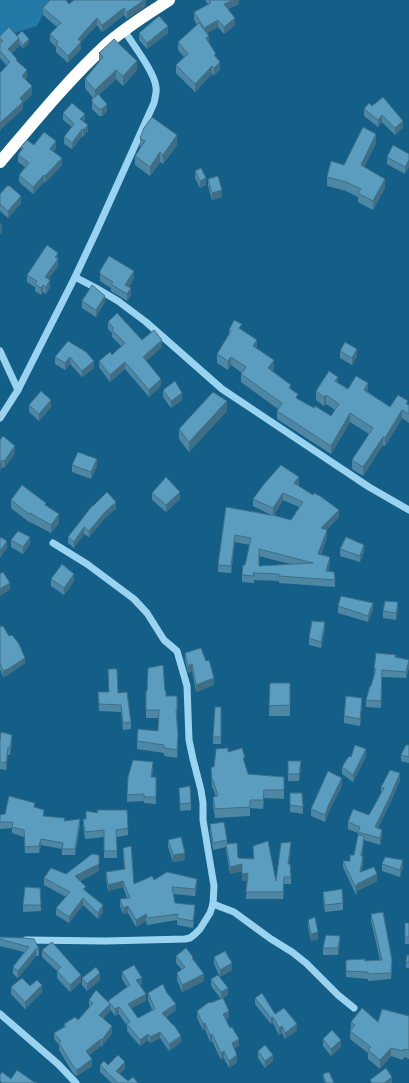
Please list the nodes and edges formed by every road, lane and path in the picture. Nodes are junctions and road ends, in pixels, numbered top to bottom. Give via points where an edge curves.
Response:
1 (169, 0) edge
2 (124, 30) junction
3 (0, 162) edge
4 (75, 277) junction
5 (0, 351) edge
6 (18, 390) junction
7 (0, 418) edge
8 (409, 510) edge
9 (53, 542) dead end
10 (213, 904) junction
11 (22, 940) edge
12 (354, 1008) dead end
13 (0, 1014) edge
14 (76, 1083) edge

1 - 2 highway
2 - 3 highway via 48,105
2 - 4 street via 142,57 157,89 154,103
4 - 6 street
4 - 8 street via 118,301 146,322 222,389 369,487
5 - 6 street
6 - 7 street
9 - 10 street via 134,599 147,613 164,640 177,651 187,686 189,740 202,796 203,820 214,886
10 - 11 street via 200,929 185,939
10 - 12 street via 234,912 292,952
13 - 14 street

